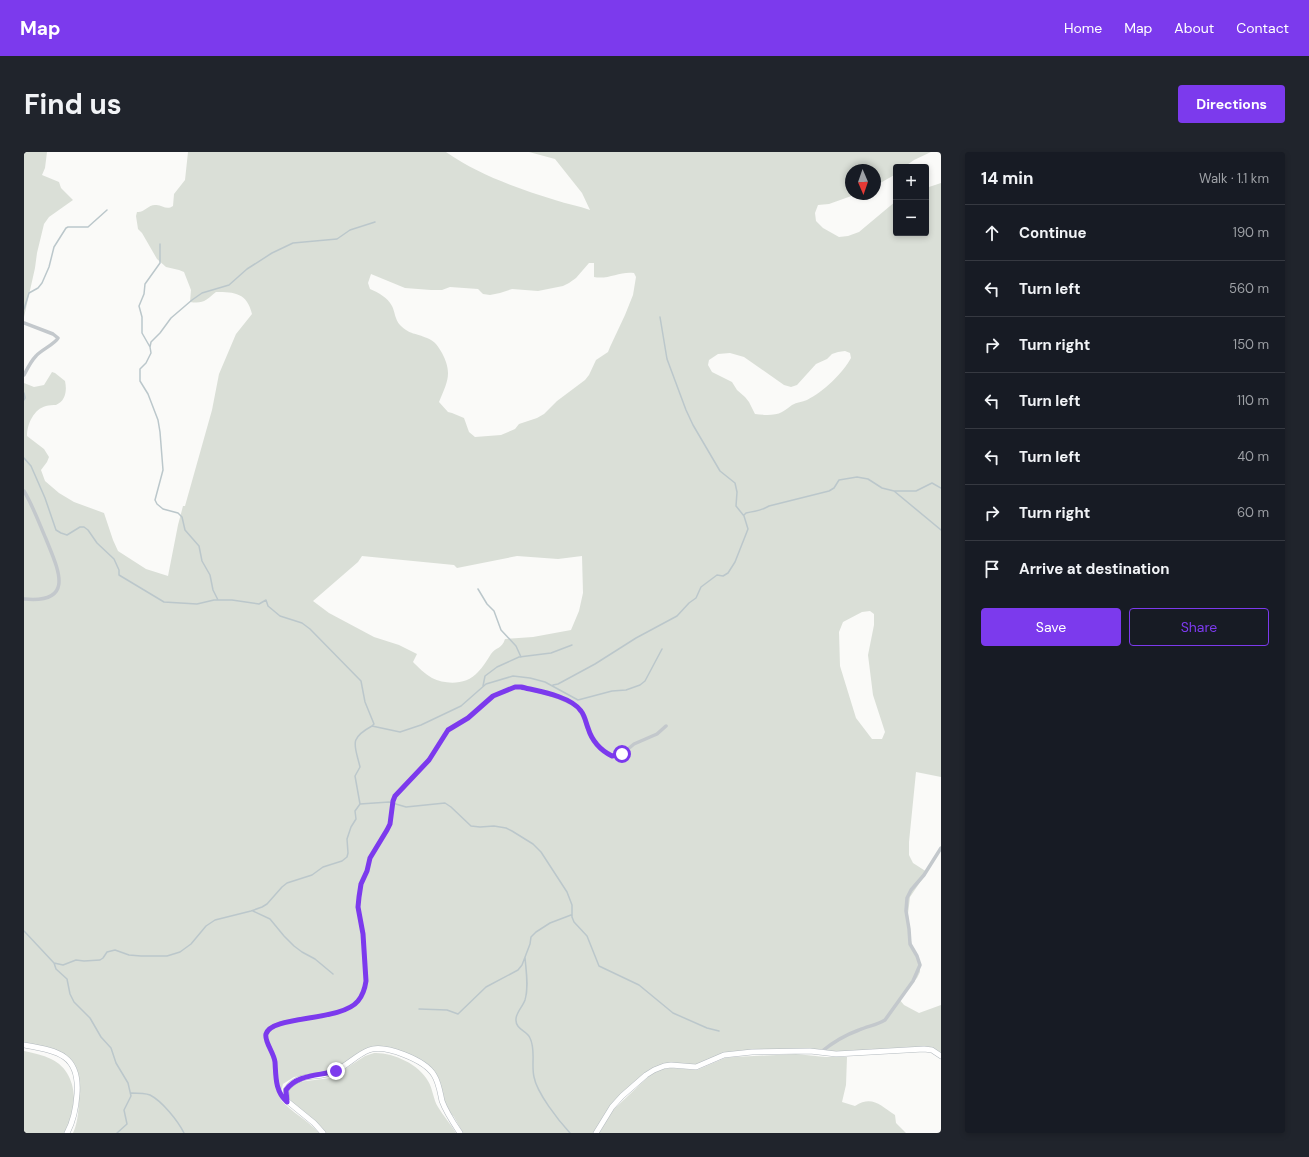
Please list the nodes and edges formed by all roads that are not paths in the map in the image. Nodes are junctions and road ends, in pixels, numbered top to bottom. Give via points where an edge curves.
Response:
1 (24, 323) edge
2 (24, 375) edge
3 (24, 491) edge
4 (24, 599) edge
5 (666, 726) dead end
6 (941, 848) edge
7 (24, 1044) edge
8 (820, 1052) junction
9 (941, 1056) edge
10 (287, 1102) junction
11 (67, 1133) edge
12 (323, 1133) edge
13 (460, 1133) edge
14 (596, 1133) edge

1 - 2 street via 58,338 34,357
3 - 4 street via 55,563 59,580 57,590 50,597
5 - 10 street via 622,754 612,756 602,750 591,737 581,711 575,705 545,693 515,687 493,696 468,718 448,730 429,760 395,796 390,824 373,852 361,884 358,907 363,934 366,981 359,1000 336,1013 278,1024 266,1034 274,1056 277,1087
6 - 8 street via 911,890 905,906 910,944 919,961 913,981 885,1020 859,1029
7 - 11 main road via 64,1056 75,1069 78,1077 76,1108 74,1120
8 - 9 main road via 836,1054 924,1049 932,1050
8 - 14 main road via 734,1053 696,1066 672,1065 659,1068 622,1096
10 - 12 main road
10 - 13 main road via 286,1090 296,1080 336,1071 355,1057 375,1048 385,1048 407,1056 434,1073 443,1103

